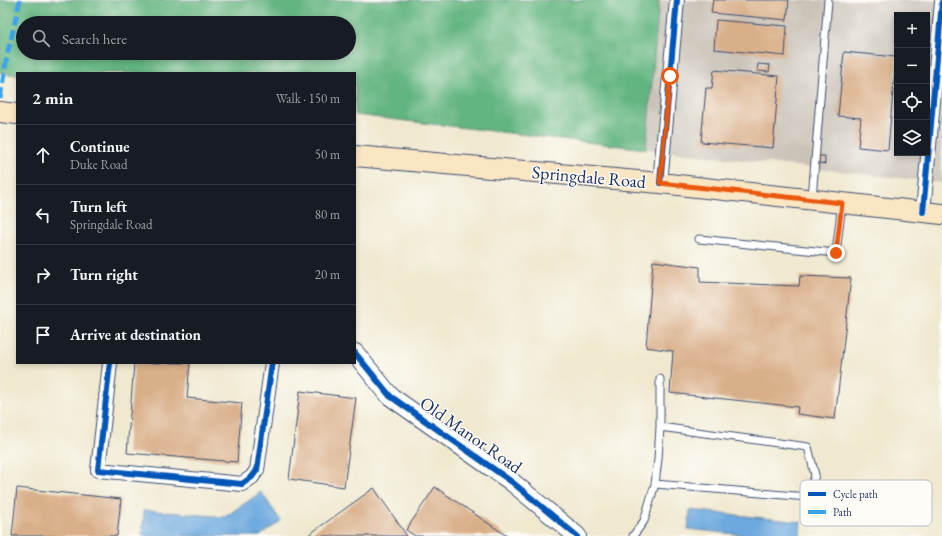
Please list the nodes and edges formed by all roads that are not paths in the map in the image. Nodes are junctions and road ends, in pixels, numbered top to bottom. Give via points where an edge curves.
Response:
1 (677, 0) edge
2 (828, 0) edge
3 (942, 2) edge
4 (0, 112) edge
5 (16, 114) edge
6 (356, 156) edge
7 (660, 183) junction
8 (812, 200) junction
9 (842, 203) junction
10 (933, 213) edge
11 (699, 239) dead end
12 (356, 354) edge
13 (110, 364) edge
14 (272, 364) edge
15 (660, 379) dead end
16 (660, 427) junction
17 (813, 480) edge
18 (655, 484) junction
19 (800, 497) edge
20 (577, 536) edge
21 (633, 536) edge

1 - 7 street
2 - 8 lane
3 - 10 street
4 - 5 main road
6 - 7 main road, Springdale Road
7 - 8 main road, Springdale Road
8 - 9 main road, Springdale Road
9 - 10 main road, Springdale Road
9 - 11 lane via 836,253
12 - 20 street, Old Manor Road via 390,396 512,482
13 - 14 street via 98,470 242,484 257,470
15 - 16 lane
16 - 17 lane via 808,446 815,475
16 - 18 lane
18 - 19 lane
18 - 21 lane via 644,521

